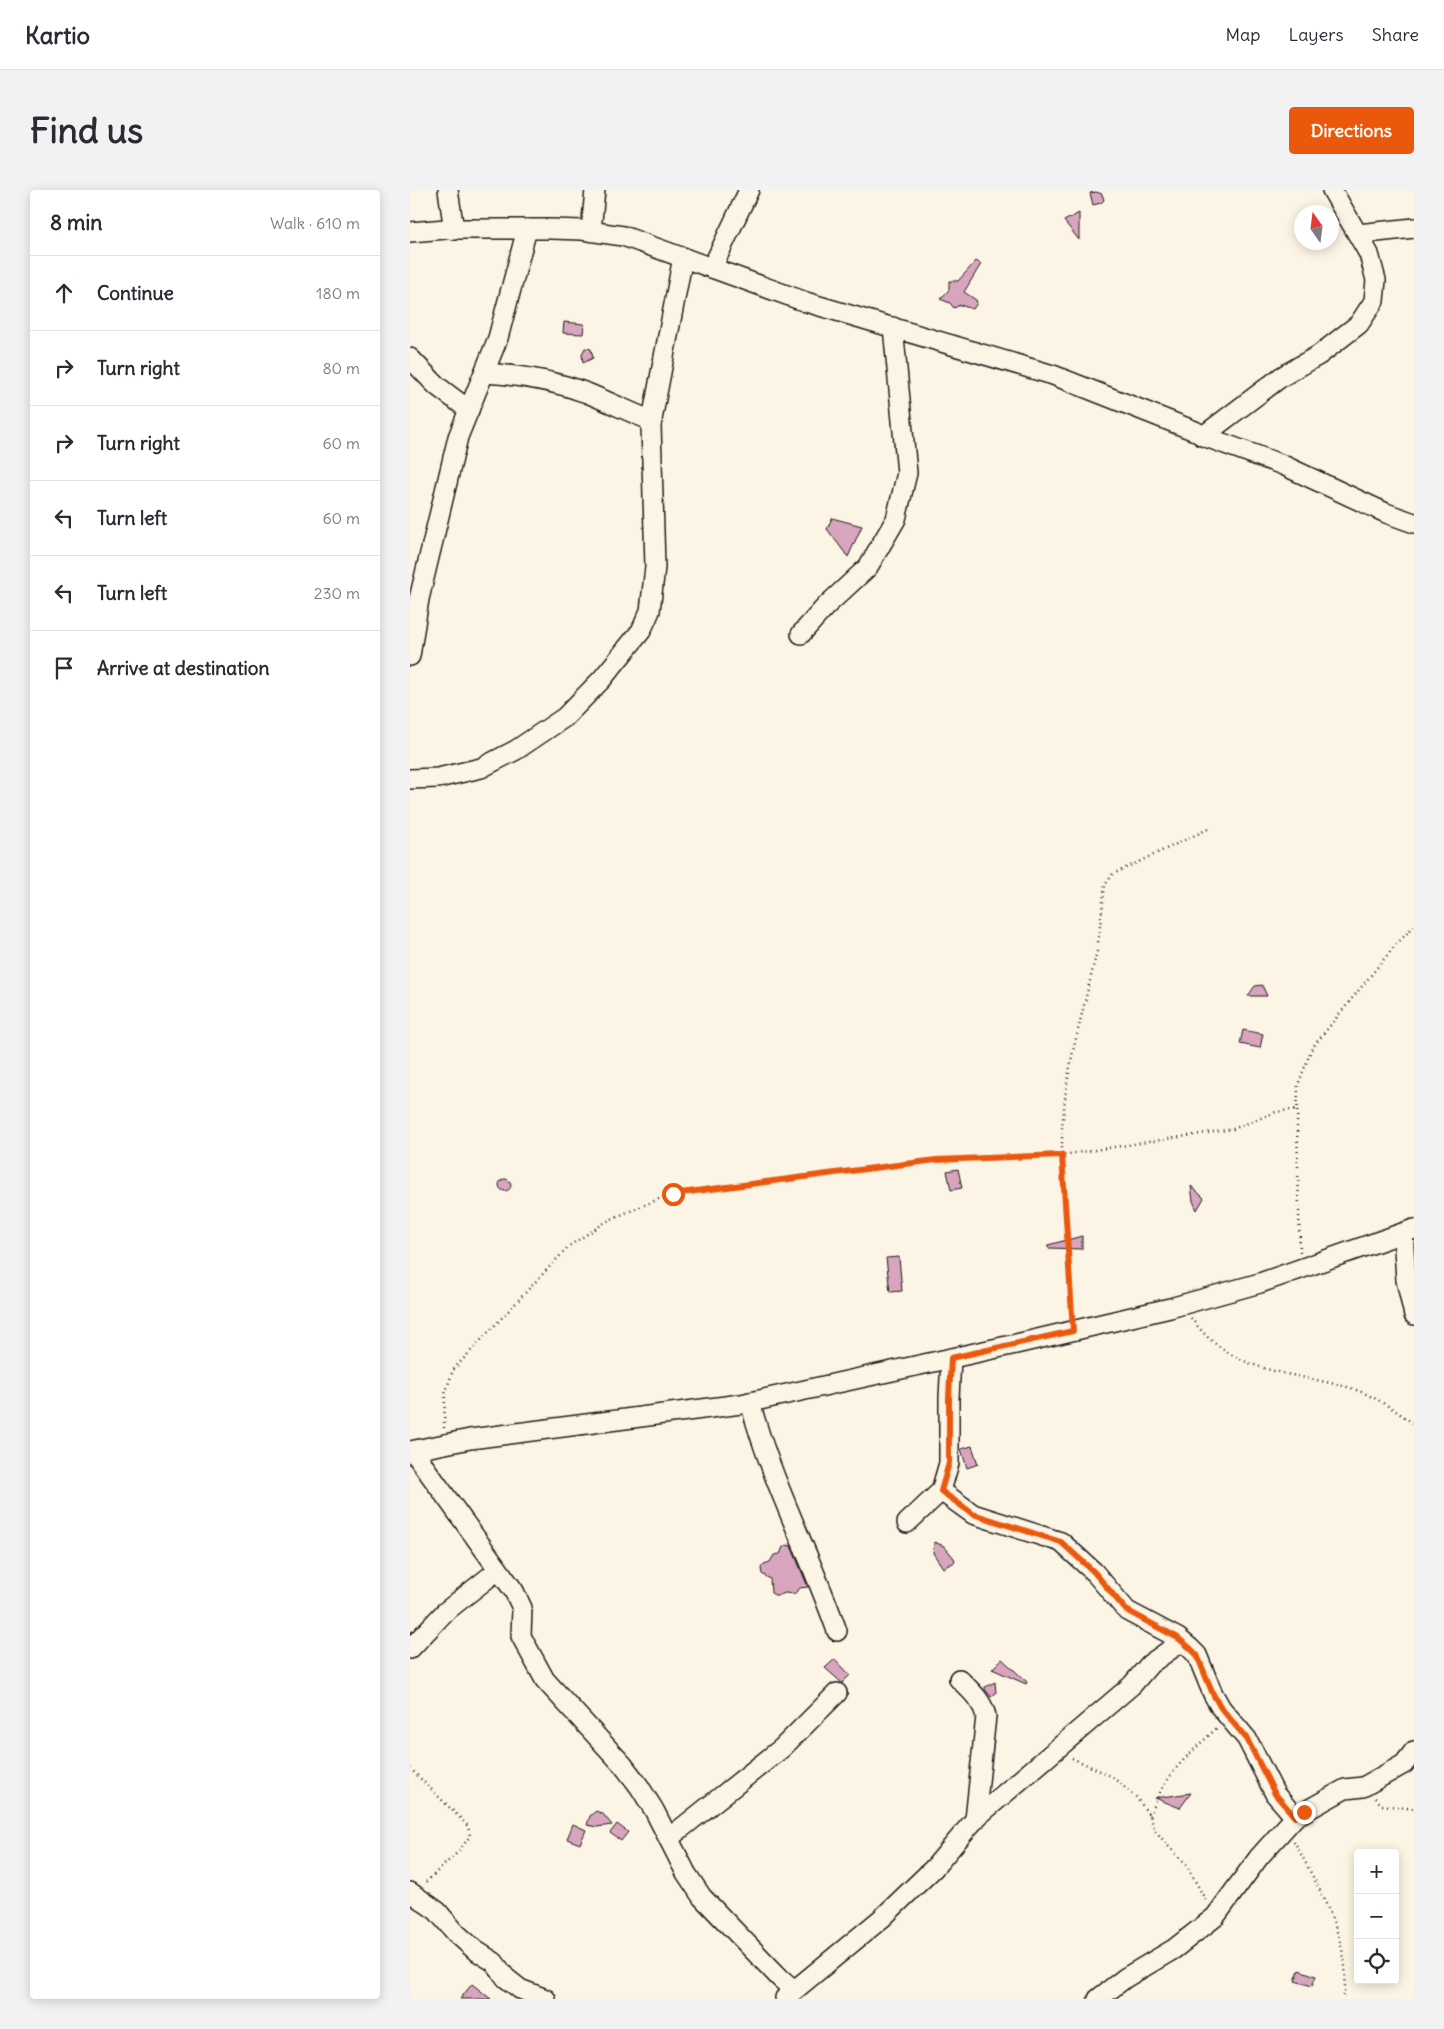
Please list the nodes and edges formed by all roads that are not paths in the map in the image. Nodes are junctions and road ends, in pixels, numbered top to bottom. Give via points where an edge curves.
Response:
1 (448, 190) edge
2 (595, 190) edge
3 (749, 190) edge
4 (1332, 190) edge
5 (1414, 228) edge
6 (527, 229) junction
7 (454, 230) junction
8 (591, 231) junction
9 (410, 232) edge
10 (1358, 234) junction
11 (684, 257) junction
12 (712, 268) junction
13 (893, 327) junction
14 (410, 358) edge
15 (484, 373) junction
16 (469, 410) junction
17 (652, 421) junction
18 (1203, 436) junction
19 (1414, 523) edge
20 (801, 634) dead end
21 (410, 656) edge
22 (410, 778) edge
23 (1408, 1231) edge
24 (1409, 1256) edge
25 (1414, 1315) edge
26 (951, 1358) junction
27 (750, 1402) junction
28 (412, 1451) edge
29 (941, 1491) junction
30 (907, 1523) dead end
31 (498, 1570) junction
32 (838, 1631) dead end
33 (1181, 1642) junction
34 (410, 1648) edge
35 (959, 1679) dead end
36 (837, 1693) dead end
37 (1414, 1751) edge
38 (974, 1820) junction
39 (1290, 1822) junction
40 (669, 1838) junction
41 (411, 1893) edge
42 (796, 1994) edge
43 (546, 1999) edge
44 (1098, 1999) edge

1 - 7 street
2 - 8 street
3 - 12 street
4 - 10 street
5 - 10 street
6 - 7 street
6 - 8 street
6 - 15 street via 498,338
7 - 9 street
8 - 11 street via 623,236
10 - 18 street via 1370,254 1376,280 1374,301 1359,324
11 - 12 street
11 - 17 street
12 - 13 street via 806,302
13 - 18 street via 1052,375
13 - 20 street via 907,473 896,519 868,567
14 - 16 street
15 - 16 street
15 - 17 street via 562,386
16 - 21 street via 458,437 419,599
17 - 22 street via 655,567 650,611 641,631 602,679 565,716 516,750 481,768 438,778
18 - 19 street via 1283,465
23 - 24 street
23 - 26 street via 1260,1283 1181,1305
24 - 25 street via 1406,1280
26 - 27 street
26 - 29 street via 949,1463
27 - 28 street via 470,1438
27 - 32 street via 768,1459
28 - 31 street
29 - 30 street
29 - 33 street via 973,1514 1061,1542 1094,1572 1126,1610
31 - 34 street via 445,1612
31 - 40 street via 522,1608 521,1636 545,1680 628,1772
33 - 38 street via 1150,1664 1132,1685
33 - 39 street via 1197,1655 1213,1694 1247,1739
35 - 38 street via 977,1696 986,1716
36 - 40 street via 782,1748
37 - 39 street via 1404,1764 1362,1787 1345,1789
38 - 42 street via 934,1868
39 - 44 street via 1259,1857 1215,1917 1174,1949 1125,1978
40 - 42 street via 702,1897
41 - 43 street via 437,1911 456,1933 494,1962 520,1989

